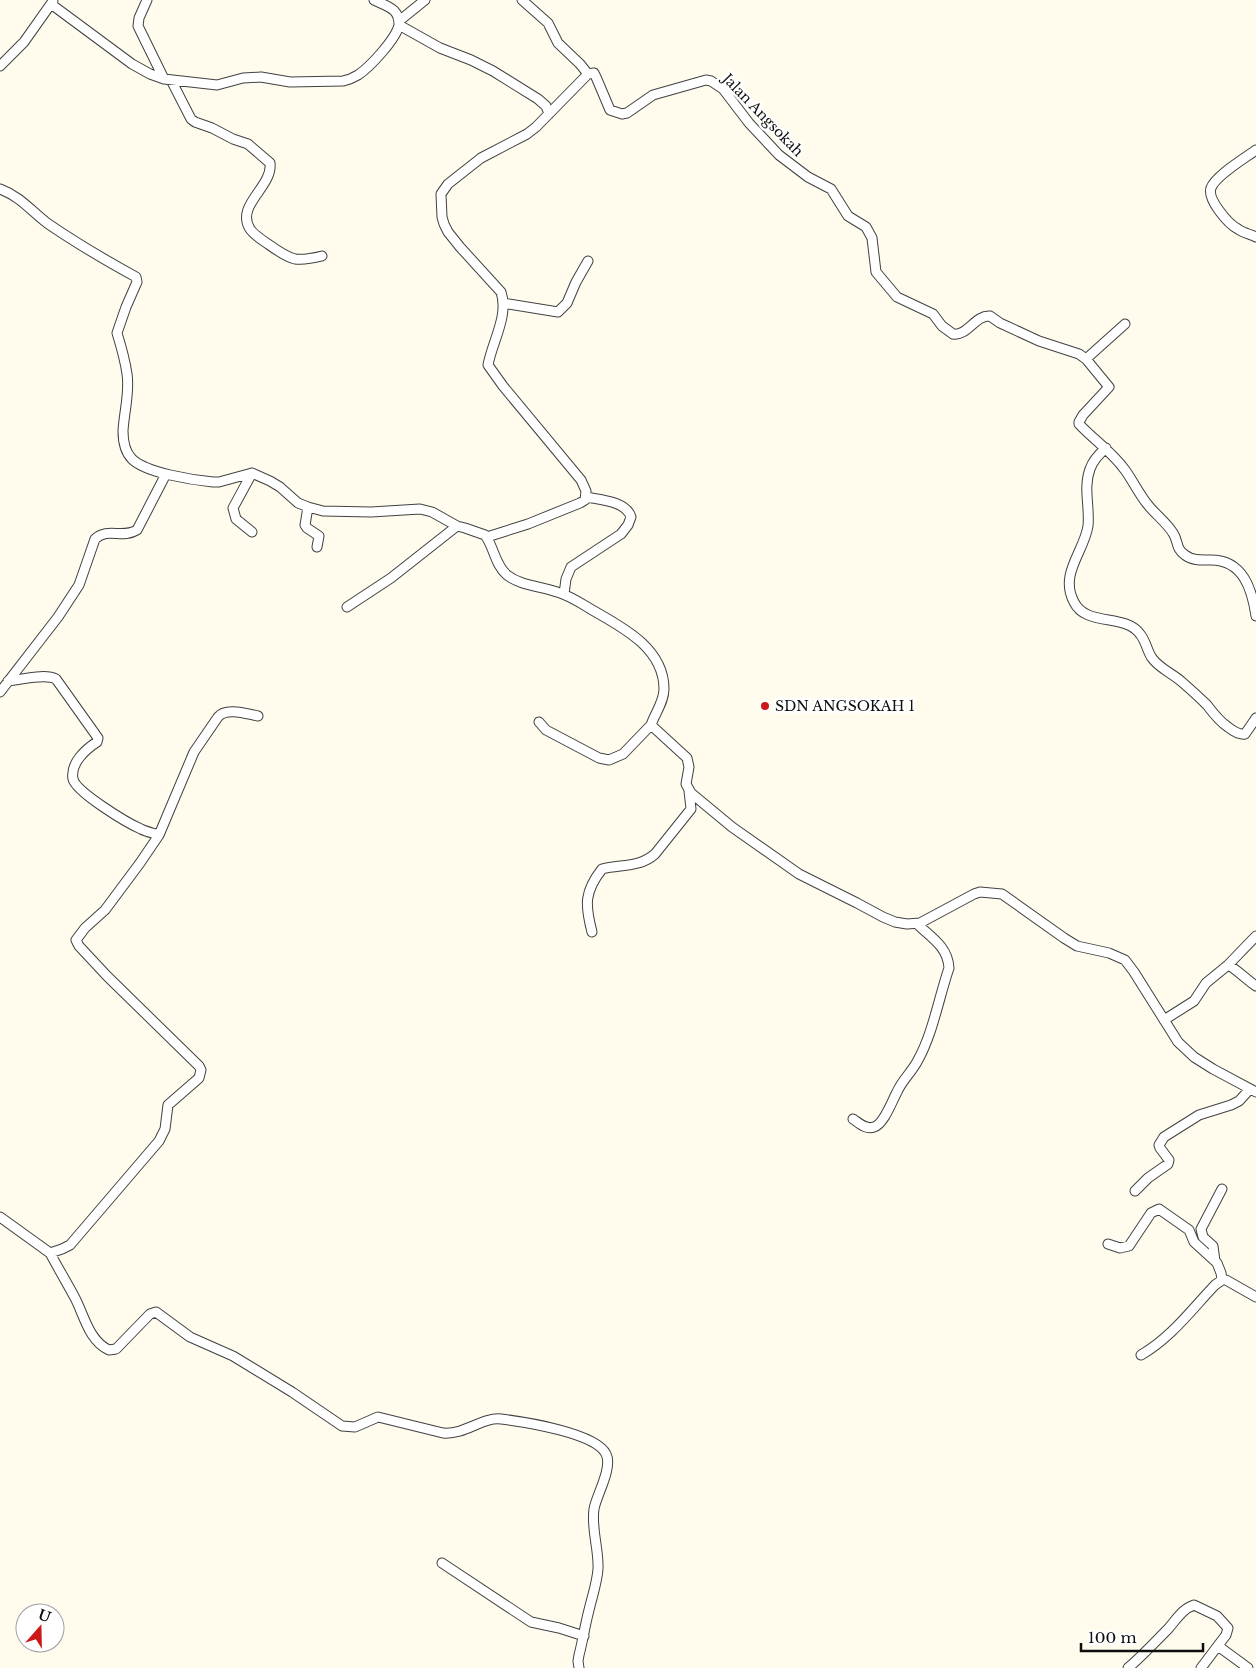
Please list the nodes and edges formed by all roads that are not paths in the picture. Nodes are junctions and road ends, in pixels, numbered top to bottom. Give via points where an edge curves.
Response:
1 (148, 0) edge
2 (374, 0) edge
3 (425, 0) edge
4 (522, 0) edge
5 (52, 2) edge
6 (399, 23) junction
7 (0, 66) edge
8 (588, 74) junction
9 (167, 80) junction
10 (549, 114) junction
11 (1256, 150) edge
12 (0, 189) edge
13 (1256, 236) edge
14 (322, 256) dead end
15 (588, 261) dead end
16 (503, 302) junction
17 (1125, 324) dead end
18 (1086, 359) junction
19 (1106, 448) junction
20 (166, 474) junction
21 (252, 474) junction
22 (586, 497) junction
23 (308, 508) junction
24 (457, 526) junction
25 (252, 532) dead end
26 (487, 537) junction
27 (317, 547) dead end
28 (564, 594) junction
29 (347, 606) dead end
30 (1256, 616) edge
31 (8, 681) junction
32 (0, 692) edge
33 (258, 716) dead end
34 (1256, 718) edge
35 (539, 722) dead end
36 (651, 725) junction
37 (689, 791) junction
38 (159, 835) junction
39 (917, 924) junction
40 (592, 932) dead end
41 (1256, 936) edge
42 (1228, 965) junction
43 (1256, 986) edge
44 (1164, 1020) junction
45 (1253, 1091) edge
46 (853, 1119) dead end
47 (1222, 1189) dead end
48 (1135, 1191) dead end
49 (0, 1217) edge
50 (1108, 1244) dead end
51 (50, 1253) junction
52 (1215, 1261) junction
53 (1222, 1280) junction
54 (1256, 1297) edge
55 (1141, 1355) dead end
56 (442, 1563) dead end
57 (584, 1636) junction
58 (1218, 1646) junction
59 (579, 1668) edge
60 (1128, 1668) edge
61 (1201, 1668) edge
62 (1248, 1668) edge

1 - 9 street via 138,26
2 - 6 street via 396,12
3 - 6 street
4 - 8 street via 548,23 558,43
5 - 7 street via 24,42
5 - 9 street via 132,64
6 - 9 street via 396,34 369,65 358,75 343,81 290,82 243,78 217,85
6 - 10 street via 538,99
8 - 10 street
8 - 18 street, Jalan Angsokah via 596,76 610,110 622,114 660,93 706,80 715,83 779,155 808,177 831,189 848,216 866,227 872,238 876,272 898,297 933,314 953,334 960,334 982,317 990,316 1039,341
9 - 14 street via 195,122 248,144 270,163 268,179 249,208 246,220 251,231 295,259
10 - 16 street via 527,134 481,158 440,194 444,224 460,248 501,292
11 - 13 street via 1214,183 1210,195 1237,229
12 - 20 street via 21,200 47,223 93,254 136,277 137,282 117,333 127,374 124,442 135,462
15 - 16 street via 567,303 558,312
16 - 22 street via 488,365 581,480
17 - 18 street
18 - 19 street, Jalan Angsokah via 1109,387 1079,422
19 - 30 street, Jalan Angsokah via 1174,535 1179,550 1187,557 1219,560 1240,570
19 - 34 street via 1090,467 1087,478 1088,525 1071,570 1070,589 1074,604 1084,613 1137,630 1156,663 1183,682 1231,730 1245,734
20 - 21 street via 219,482
20 - 31 street via 137,530 125,534 109,533 95,539 79,585
21 - 23 street via 280,487
21 - 25 street via 233,510 236,519
22 - 26 street via 567,509
22 - 28 street via 622,506 631,517 621,534 571,567
23 - 24 street via 371,512 420,509
23 - 27 street via 305,525 319,536
24 - 26 street
24 - 29 street via 391,578
26 - 28 street via 503,571 510,577
28 - 36 street via 628,630 659,666 664,694
31 - 32 street
31 - 38 street via 56,679 98,738 78,758 74,781 120,818
33 - 38 street via 226,712 218,717 194,752
35 - 36 street via 546,730 609,760 623,754
36 - 37 street via 686,758
37 - 39 street via 732,827 799,874 883,917 902,924
37 - 40 street via 691,809 655,854 634,865 602,869 596,877 587,902
38 - 51 street via 105,910 76,940 107,976 199,1066 201,1075 168,1105 165,1129 159,1141 70,1245
39 - 44 street via 974,894 1002,894 1077,946 1125,960
39 - 46 street via 942,947 948,960 926,1040 918,1060 879,1124 868,1128
41 - 42 street
42 - 43 street
42 - 44 street via 1206,983 1194,1001
44 - 45 street via 1174,1038 1194,1056
45 - 48 street via 1230,1105 1199,1115 1164,1137 1160,1148 1168,1164
47 - 52 street via 1201,1229 1203,1237 1213,1246
49 - 51 street
50 - 52 street via 1120,1248 1129,1246 1151,1213 1159,1209 1189,1230 1194,1242
51 - 57 street via 89,1330 109,1350 116,1349 150,1314 156,1312 190,1337 232,1356 342,1426 355,1427 378,1417 453,1433 498,1419 543,1426 598,1444 608,1459 594,1510 598,1571
52 - 53 street
53 - 54 street
53 - 55 street via 1164,1340
56 - 57 street via 531,1622
57 - 59 street
58 - 60 street via 1228,1628 1217,1616 1194,1605 1180,1614
58 - 61 street
58 - 62 street

